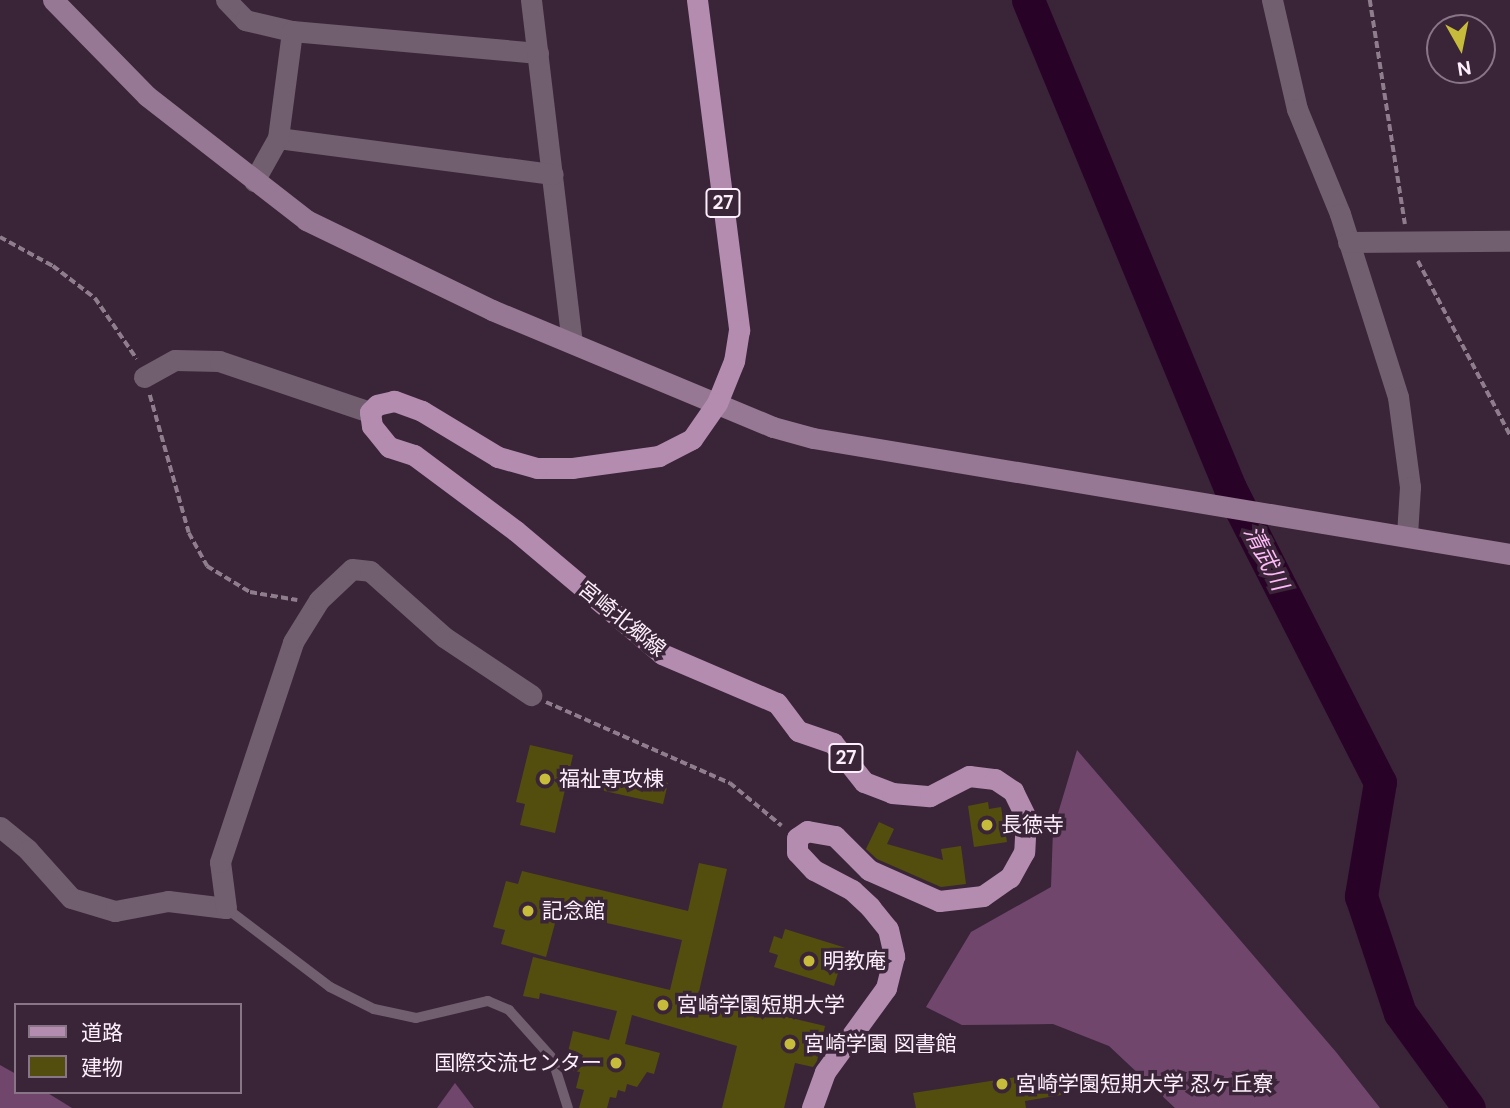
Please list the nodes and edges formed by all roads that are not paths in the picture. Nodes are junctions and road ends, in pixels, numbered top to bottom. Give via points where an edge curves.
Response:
1 (53, 0) edge
2 (226, 0) edge
3 (531, 0) edge
4 (697, 0) edge
5 (1272, 0) edge
6 (292, 32) junction
7 (538, 52) junction
8 (278, 138) junction
9 (553, 174) junction
10 (254, 181) junction
11 (1510, 241) edge
12 (1348, 242) junction
13 (572, 343) junction
14 (144, 377) road end
15 (717, 403) junction
16 (370, 412) junction
17 (1407, 535) junction
18 (1510, 554) edge
19 (531, 695) road end
20 (0, 827) edge
21 (226, 908) junction
22 (569, 1108) edge
23 (812, 1108) edge

1 - 10 street via 147,96
2 - 6 street via 245,20
3 - 7 street
4 - 15 main road, 27 via 739,330 734,361
5 - 12 street via 1297,109
6 - 7 street
6 - 8 street
7 - 9 street
8 - 9 street
8 - 10 street
9 - 13 street
10 - 13 street via 306,219 363,250
11 - 12 street
12 - 17 street via 1398,397 1409,487
13 - 15 street
14 - 16 street via 175,360 219,360
15 - 16 main road, 27 via 692,439 659,456 573,468 537,468 498,457 422,411 394,401 376,405
15 - 17 street via 813,438
16 - 23 main road, 宮崎北郷線 / 27 via 372,426 389,447 414,455 450,481 662,654 777,703 798,731 833,743 864,782 892,793 930,796 969,776 995,779 1013,791 1026,818 1024,852 1010,877 983,896 939,901 869,870 835,836 807,831 797,838 797,852 814,870 852,890 870,907 888,929 894,956 886,988 825,1072
17 - 18 street
19 - 21 street via 444,638 370,571 352,569 319,600 293,642 220,862
20 - 21 street via 28,850 71,898 115,911 168,901
21 - 22 lane via 330,987 374,1009 416,1018 488,1001 509,1010 531,1029 552,1058

